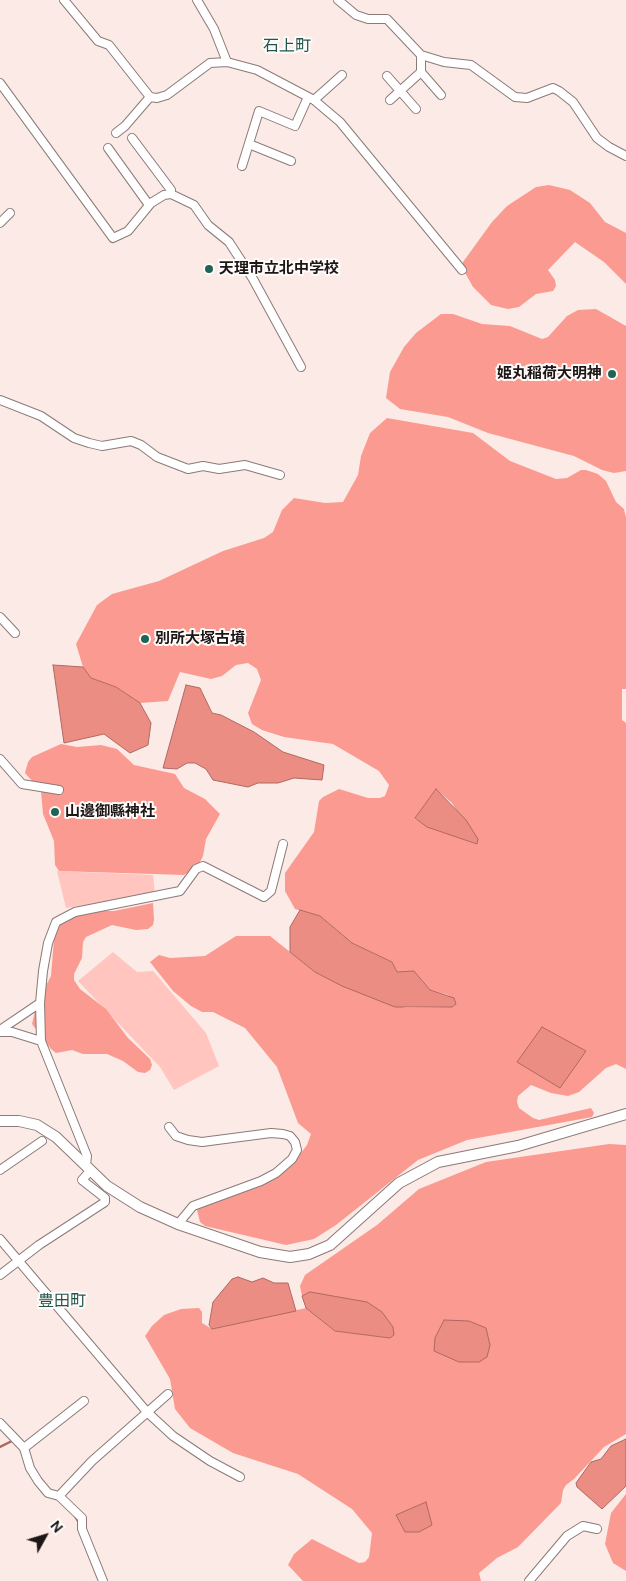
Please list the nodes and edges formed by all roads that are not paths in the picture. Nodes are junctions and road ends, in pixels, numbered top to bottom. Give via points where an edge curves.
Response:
1 (64, 0) edge
2 (196, 0) edge
3 (338, 0) edge
4 (421, 56) junction
5 (226, 62) junction
6 (421, 72) junction
7 (342, 74) dead end
8 (386, 76) dead end
9 (0, 83) edge
10 (400, 91) junction
11 (441, 94) dead end
12 (150, 97) junction
13 (311, 98) junction
14 (390, 100) dead end
15 (416, 108) dead end
16 (116, 133) dead end
17 (132, 138) dead end
18 (249, 144) junction
19 (108, 148) dead end
20 (626, 156) edge
21 (291, 161) dead end
22 (242, 166) dead end
23 (171, 194) junction
24 (150, 206) junction
25 (10, 213) dead end
26 (0, 223) edge
27 (462, 270) dead end
28 (301, 367) dead end
29 (0, 400) edge
30 (280, 474) dead end
31 (0, 617) edge
32 (15, 633) dead end
33 (0, 759) edge
34 (59, 790) dead end
35 (283, 844) dead end
36 (40, 1003) junction
37 (0, 1031) edge
38 (41, 1041) junction
39 (626, 1114) edge
40 (0, 1121) edge
41 (169, 1127) dead end
42 (42, 1141) dead end
43 (88, 1169) junction
44 (0, 1170) edge
45 (178, 1224) junction
46 (0, 1239) edge
47 (19, 1260) junction
48 (0, 1275) edge
49 (168, 1394) dead end
50 (84, 1401) dead end
51 (147, 1412) junction
52 (0, 1423) edge
53 (24, 1448) junction
54 (240, 1477) dead end
55 (59, 1496) junction
56 (597, 1529) dead end
57 (103, 1581) edge
58 (529, 1581) edge

1 - 12 street via 98,41 109,45
2 - 5 street via 214,29
3 - 4 street via 356,15 387,19
4 - 6 street
4 - 20 street via 471,65 515,97 527,98 553,88 573,102 597,138
5 - 12 street via 210,63 167,95
5 - 13 street via 257,70
6 - 10 street
6 - 11 street
7 - 13 street
8 - 10 street
9 - 24 street via 113,238 128,231
10 - 14 street
10 - 15 street
12 - 16 street
13 - 18 street via 295,126 259,111
13 - 27 street via 340,122
17 - 23 street
18 - 21 street
18 - 22 street
19 - 24 street
23 - 24 street via 157,198
23 - 28 street via 194,205 208,225 229,242 253,278
25 - 26 street
29 - 30 street via 41,416 74,438 89,443 102,446 130,441 188,469 245,465
31 - 32 street
33 - 34 street via 22,784
35 - 36 street via 271,891 264,897 203,866 180,891 63,917 56,922 48,943
36 - 37 street
36 - 38 street
37 - 38 street
38 - 43 street via 87,1156
39 - 45 street via 518,1146 446,1159 420,1169 399,1183 341,1237 309,1254 268,1254
40 - 43 street via 37,1125 56,1138
41 - 45 street via 176,1136 202,1142 283,1134 290,1136 297,1150 276,1173 194,1206
42 - 44 street
43 - 45 street via 107,1186 140,1207
43 - 47 street via 82,1180 105,1198 105,1202
46 - 47 street
47 - 48 street
47 - 51 street
49 - 51 street
50 - 53 street
51 - 54 street via 173,1436
51 - 55 street via 92,1461
52 - 53 street
53 - 55 street via 38,1481 48,1493
55 - 57 street via 82,1518 82,1529
56 - 58 street via 583,1526 567,1536

